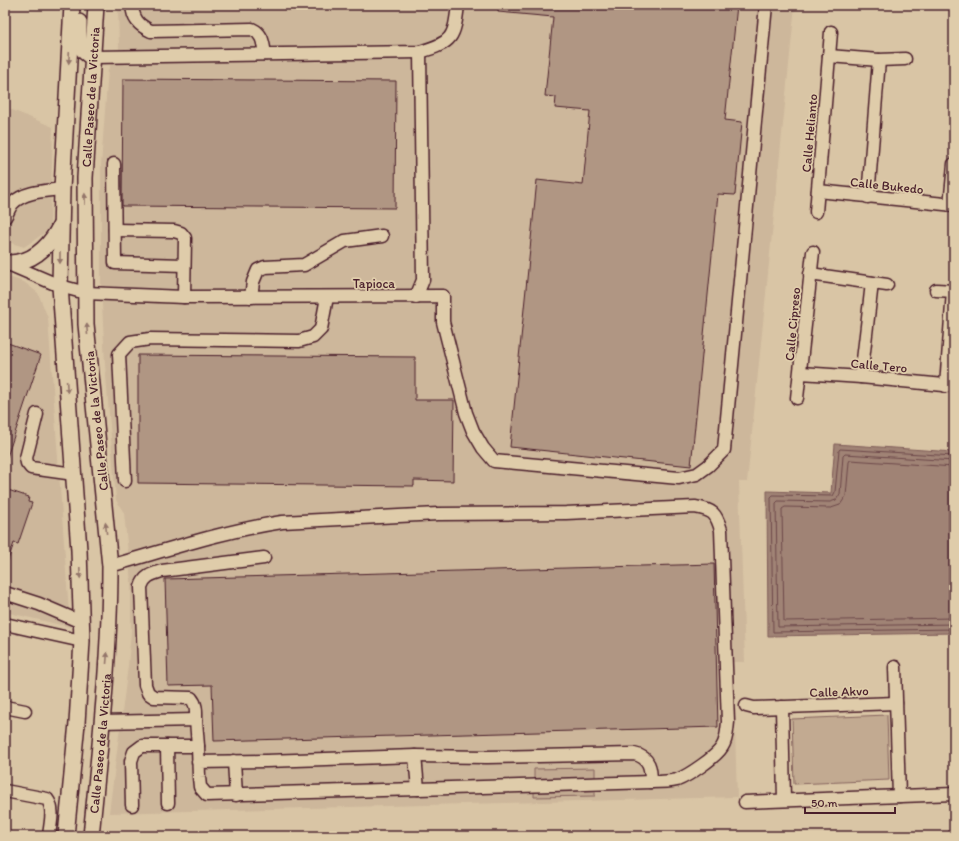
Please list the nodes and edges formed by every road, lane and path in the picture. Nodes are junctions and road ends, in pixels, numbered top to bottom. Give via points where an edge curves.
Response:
1 (72, 5) edge
2 (80, 5) edge
3 (96, 5) edge
4 (132, 5) edge
5 (458, 5) edge
6 (766, 5) edge
7 (831, 32) dead end
8 (420, 52) junction
9 (265, 54) junction
10 (829, 56) junction
11 (93, 57) junction
12 (905, 59) dead end
13 (879, 60) junction
14 (114, 164) dead end
15 (954, 164) edge
16 (62, 189) junction
17 (818, 191) junction
18 (868, 197) junction
19 (952, 205) edge
20 (816, 212) dead end
21 (5, 217) edge
22 (60, 226) junction
23 (115, 230) junction
24 (382, 236) dead end
25 (813, 252) dead end
26 (5, 263) edge
27 (184, 265) junction
28 (810, 274) junction
29 (872, 283) junction
30 (887, 285) dead end
31 (60, 286) junction
32 (936, 290) dead end
33 (954, 291) edge
34 (86, 293) junction
35 (184, 297) junction
36 (251, 297) junction
37 (327, 297) junction
38 (416, 297) junction
39 (801, 372) junction
40 (861, 377) junction
41 (950, 386) edge
42 (798, 398) dead end
43 (38, 414) dead end
44 (74, 474) junction
45 (125, 481) dead end
46 (264, 558) dead end
47 (110, 566) junction
48 (5, 593) edge
49 (81, 622) junction
50 (5, 624) edge
51 (82, 641) junction
52 (895, 667) dead end
53 (896, 703) junction
54 (746, 706) dead end
55 (5, 707) edge
56 (782, 707) junction
57 (25, 710) dead end
58 (196, 720) junction
59 (102, 722) junction
60 (167, 746) junction
61 (198, 746) junction
62 (415, 756) junction
63 (234, 761) junction
64 (198, 762) junction
65 (652, 782) junction
66 (418, 790) junction
67 (5, 791) edge
68 (954, 794) edge
69 (236, 795) junction
70 (900, 796) junction
71 (784, 800) junction
72 (745, 802) dead end
73 (168, 803) dead end
74 (132, 805) dead end
75 (49, 836) edge
76 (66, 836) edge
77 (91, 836) edge

1 -> 16 main road, Calle Paseo de la Victoria
2 - 11 main road via 79,38 86,55
3 - 11 main road, Calle Paseo de la Victoria
4 - 9 street via 133,14 141,26 151,31 252,29 262,38
5 - 8 street via 455,29 448,41
6 - 38 street, Tapioca via 724,450 708,466 697,474 679,478 494,461 483,448 466,414 443,322 443,296
7 - 10 street, Calle Helianto
8 - 9 street
8 - 38 street via 422,280
9 - 11 street
10 - 13 street
10 - 17 street, Calle Helianto
34 -> 11 main road, Calle Paseo de la Victoria via 85,178
12 - 13 street
13 - 18 street
14 - 23 street
15 - 19 street
16 - 21 street via 25,195 13,203
16 - 22 main road, Calle Paseo de la Victoria
17 - 18 street, Calle Bukedo
17 - 20 street, Calle Helianto
18 - 19 street, Calle Bukedo
22 - 26 main road via 53,239 42,250 19,262
22 -> 31 main road, Calle Paseo de la Victoria
23 - 27 street via 181,233 185,238
23 - 27 street via 115,263
24 - 36 street via 345,240 304,265 265,266 258,270
25 - 28 street, Calle Cipreso
26 - 31 street, Tapioca
27 - 35 street
28 - 29 street
28 - 39 street, Calle Cipreso
29 - 30 street
29 - 40 street
31 - 34 street, Tapioca
31 -> 44 main road, Calle Paseo de la Victoria
32 - 33 street
33 - 41 street
34 - 35 street, Tapioca
47 -> 34 main road, Calle Paseo de la Victoria via 87,331
35 - 36 street, Tapioca
36 - 37 street, Tapioca
37 - 38 street, Tapioca
37 - 45 street via 321,329 313,337 299,341 150,339 130,342 119,354
39 - 40 street, Calle Tero
39 - 42 street, Calle Cipreso
40 - 41 street, Calle Tero
43 - 44 street via 26,458 27,463 31,468
44 -> 49 main road, Calle Paseo de la Victoria
46 - 58 street via 162,571 148,576 143,581 141,588 145,685 148,693 154,697 191,698 195,702
59 -> 47 main road, Calle Paseo de la Victoria via 108,646
47 - 65 street via 257,526 282,522 438,514 566,513 695,507 709,510 717,517 721,530 728,722 726,738 722,747 697,768 676,780
48 - 49 street
49 - 51 main road, Calle Paseo de la Victoria
50 - 51 street
51 - 76 main road, Calle Paseo de la Victoria
52 - 53 street
53 - 56 street, Calle Akvo
53 - 70 street
54 - 56 street, Calle Akvo
55 - 57 street
56 - 71 street
58 - 59 street
58 - 61 street
59 - 77 main road, Calle Paseo de la Victoria
60 - 61 street
60 - 73 street
60 - 74 street via 142,746 134,752 131,761
61 - 64 street
62 - 63 street
62 - 65 street via 634,754 641,755 647,762 651,769
62 - 66 street
63 - 64 street
63 - 69 street
64 - 69 street via 200,787 207,796
65 - 66 street
66 - 69 street
67 - 75 street via 47,799 52,810
68 - 70 street
70 - 71 street
71 - 72 street

